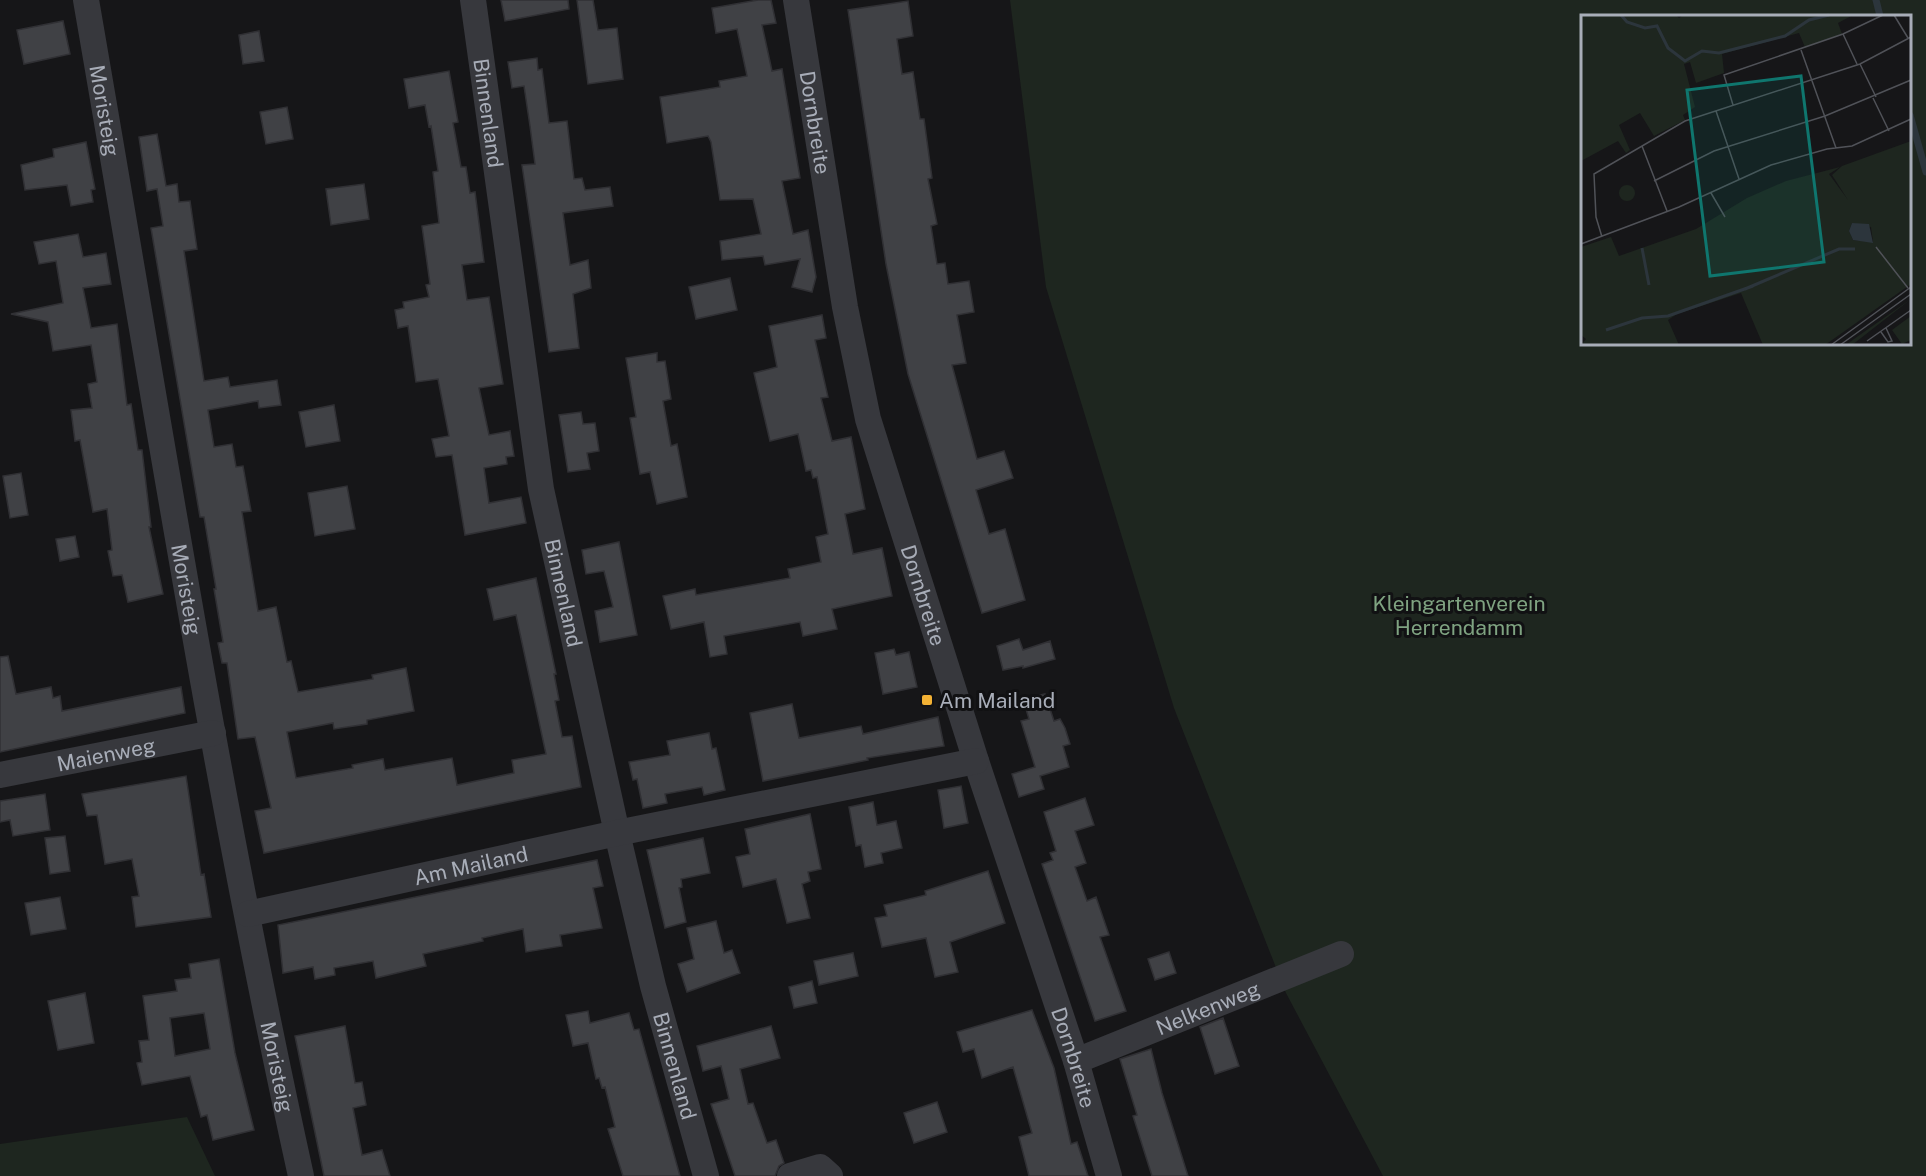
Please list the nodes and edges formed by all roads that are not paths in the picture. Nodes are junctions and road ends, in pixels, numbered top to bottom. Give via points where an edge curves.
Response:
1 (86, 0) edge
2 (473, 0) edge
3 (796, 0) edge
4 (213, 733) junction
5 (976, 760) junction
6 (0, 775) edge
7 (616, 833) junction
8 (248, 914) junction
9 (1341, 954) dead end
10 (1076, 1061) junction
11 (301, 1176) edge
12 (706, 1176) edge
13 (790, 1176) edge
14 (830, 1176) edge
15 (1109, 1176) edge

1 - 4 street, Moristeig
2 - 7 street, Binnenland via 541,489
3 - 5 street, Dornbreite via 845,307 868,419
4 - 6 street, Maienweg
4 - 8 street, Moristeig
5 - 7 street, Am Mailand
5 - 10 street, Dornbreite
7 - 8 street, Am Mailand
7 - 12 street, Binnenland via 653,986
8 - 11 street, Moristeig
9 - 10 street, Nelkenweg
10 - 15 street, Dornbreite
13 - 14 street via 820,1167

